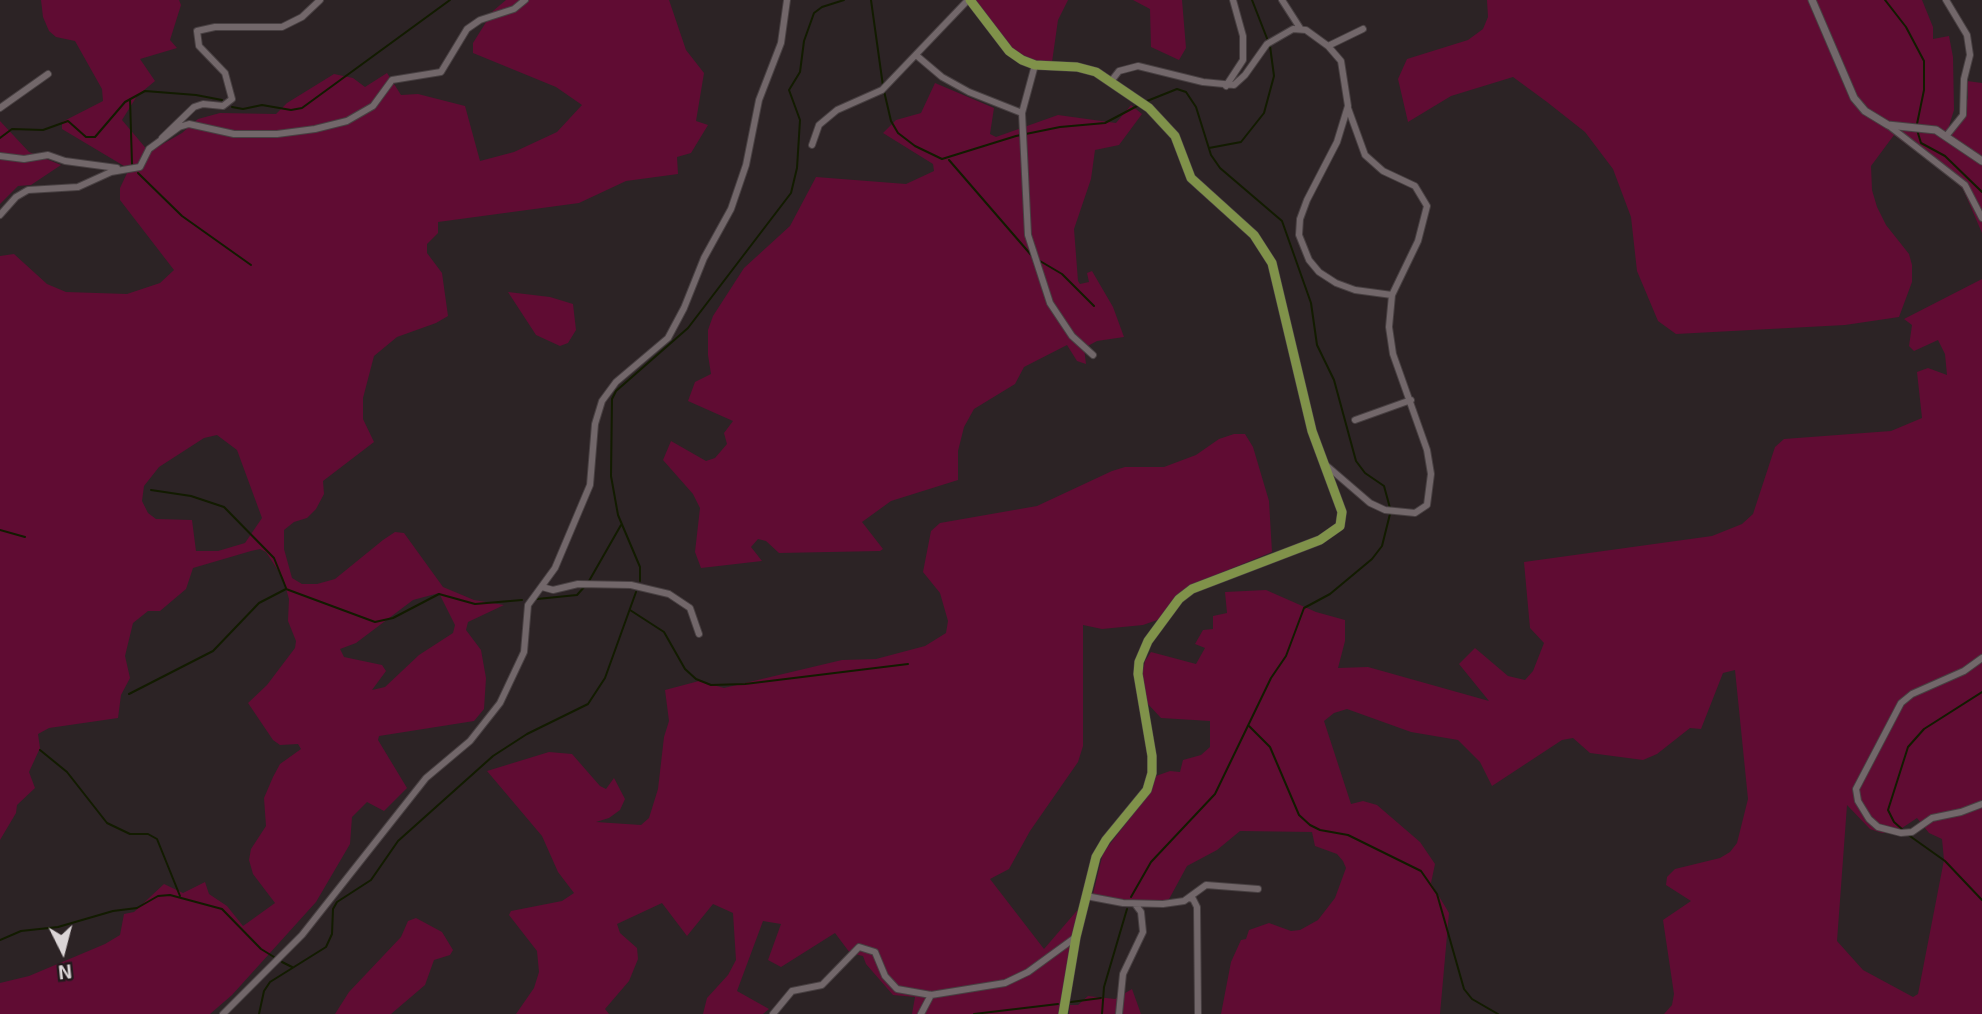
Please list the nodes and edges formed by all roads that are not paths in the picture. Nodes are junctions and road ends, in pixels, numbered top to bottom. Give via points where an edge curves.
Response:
1 (320, 0) edge
2 (524, 0) edge
3 (787, 0) edge
4 (969, 0) edge
5 (1233, 0) edge
6 (1282, 0) edge
7 (1812, 0) edge
8 (1946, 0) edge
9 (1300, 28) junction
10 (1363, 30) dead end
11 (1328, 46) junction
12 (916, 55) junction
13 (1035, 65) junction
14 (48, 74) dead end
15 (1112, 80) junction
16 (1226, 86) junction
17 (1348, 106) junction
18 (0, 108) edge
19 (1022, 113) junction
20 (1888, 125) junction
21 (1947, 135) junction
22 (162, 140) junction
23 (812, 145) dead end
24 (0, 156) edge
25 (1982, 161) edge
26 (122, 169) junction
27 (0, 215) edge
28 (1982, 218) edge
29 (1392, 295) junction
30 (1093, 355) dead end
31 (1411, 400) junction
32 (1355, 420) dead end
33 (1327, 466) junction
34 (542, 587) junction
35 (699, 634) dead end
36 (1982, 659) edge
37 (1982, 804) edge
38 (1258, 889) dead end
39 (1086, 896) junction
40 (1189, 898) junction
41 (1135, 904) junction
42 (1076, 937) junction
43 (931, 995) junction
44 (223, 1014) edge
45 (773, 1014) edge
46 (921, 1014) edge
47 (1063, 1014) edge
48 (1119, 1014) edge
49 (1198, 1014) edge

1 - 22 street via 282,27 197,31 199,46 225,73 232,99 223,106 194,107
2 - 22 street via 467,29 441,72 392,80 373,106 346,121 277,134 234,134 189,124
3 - 34 street via 781,43 759,100 732,209 667,338 616,382 602,401 595,424 590,485 570,537
4 - 12 street
4 - 13 main road via 1009,51
5 - 16 street via 1243,36 1243,60
6 - 9 street
7 - 20 street via 1854,98
8 - 21 street via 1967,34 1970,55 1963,115
9 - 11 street
9 - 16 street via 1267,44 1240,81
10 - 11 street
11 - 17 street via 1341,61
12 - 19 street via 969,92
12 - 23 street via 882,90 829,116 815,130
13 - 15 main road via 1077,67
13 - 19 street
14 - 18 street
15 - 16 street via 1119,71 1138,66
15 - 33 main road via 1149,108 1175,136 1191,178 1266,251 1311,431
17 - 29 street via 1365,155 1383,171 1415,186 1426,206 1418,241
17 - 29 street via 1337,142 1307,200 1299,235 1309,260 1336,283
19 - 30 street via 1024,198 1036,267 1062,323
20 - 21 street via 1927,128
20 - 28 street via 1965,185
21 - 25 street
22 - 26 street via 145,153 140,167
24 - 26 street via 48,155
26 - 27 street via 78,187 28,190
29 - 31 street via 1391,341
31 - 32 street
31 - 33 street via 1427,450 1427,505 1404,514 1370,503
33 - 39 main road via 1342,512 1333,533 1201,583 1179,599 1149,641 1138,674 1152,773 1147,790 1096,857
34 - 35 street via 631,585 669,594 690,608
34 - 44 street via 528,604 520,662 491,716 470,741 426,778 302,935
36 - 37 street via 1901,703 1856,789 1869,819 1878,827 1901,833 1912,832 1932,818
38 - 40 street via 1206,885
39 - 41 street
39 - 42 main road
40 - 41 street
40 - 49 street via 1197,907
41 - 48 street via 1141,912 1143,932 1122,974
42 - 43 street via 1005,983
42 - 47 main road
43 - 45 street via 897,989 885,976 875,952 859,947 822,985 792,991
43 - 46 street

